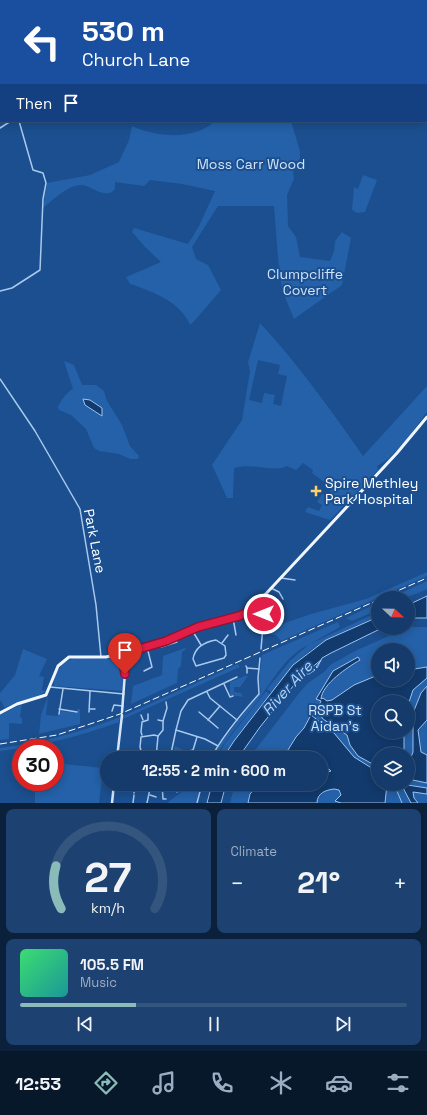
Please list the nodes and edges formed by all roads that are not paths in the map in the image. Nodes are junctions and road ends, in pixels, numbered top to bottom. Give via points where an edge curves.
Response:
1 (9, 122) edge
2 (19, 122) edge
3 (0, 128) edge
4 (0, 291) edge
5 (0, 379) edge
6 (427, 417) edge
7 (280, 578) junction
8 (295, 580) dead end
9 (271, 588) junction
10 (263, 597) junction
11 (283, 599) dead end
12 (248, 612) junction
13 (264, 614) junction
14 (233, 618) junction
15 (192, 630) junction
16 (228, 635) dead end
17 (236, 635) dead end
18 (177, 642) dead end
19 (167, 643) junction
20 (222, 643) junction
21 (201, 645) junction
22 (147, 647) junction
23 (161, 647) dead end
24 (261, 649) dead end
25 (122, 654) junction
26 (101, 657) junction
27 (260, 658) dead end
28 (259, 669) junction
29 (144, 671) dead end
30 (247, 673) dead end
31 (237, 677) dead end
32 (224, 684) junction
33 (50, 687) junction
34 (63, 688) junction
35 (90, 691) junction
36 (207, 692) junction
37 (124, 694) junction
38 (233, 696) dead end
39 (166, 702) dead end
40 (123, 706) junction
41 (220, 706) junction
42 (90, 708) junction
43 (59, 709) junction
44 (95, 709) dead end
45 (112, 711) dead end
46 (77, 712) dead end
47 (89, 712) dead end
48 (199, 712) dead end
49 (0, 713) edge
50 (59, 714) dead end
51 (148, 714) dead end
52 (142, 715) dead end
53 (143, 720) junction
54 (148, 720) junction
55 (151, 720) dead end
56 (158, 720) dead end
57 (208, 720) junction
58 (237, 720) junction
59 (163, 721) junction
60 (218, 728) dead end
61 (177, 730) junction
62 (142, 736) junction
63 (158, 736) junction
64 (197, 736) junction
65 (218, 746) junction
66 (193, 750) joint
67 (118, 751) edge
68 (141, 751) edge
69 (157, 751) edge
70 (172, 751) edge
71 (189, 751) dead end
72 (215, 751) edge
73 (113, 791) edge
74 (134, 791) edge
75 (150, 791) edge
76 (162, 791) edge
77 (200, 791) edge
78 (134, 795) junction
79 (150, 795) junction
80 (156, 797) dead end
81 (136, 798) dead end
82 (166, 799) dead end
83 (112, 803) edge
84 (133, 803) edge
85 (147, 803) edge
86 (197, 803) edge

1 - 3 street
2 - 4 street via 33,170 43,173 46,183 40,270 12,288
5 - 26 street, Park Lane via 35,430 80,509 96,605
6 - 7 main road via 397,453
7 - 8 street
7 - 9 main road
9 - 10 main road
9 - 11 street via 279,592
10 - 12 main road
10 - 13 street
12 - 13 street via 252,615
12 - 14 main road
13 - 24 street
14 - 15 main road via 212,622
14 - 17 street
15 - 19 main road
15 - 21 street
16 - 20 street
18 - 19 street
19 - 22 main road
19 - 23 street
20 - 21 street via 216,640
20 - 21 street via 226,650 224,658 196,666 193,663 194,655
22 - 25 main road
22 - 29 street via 152,667
25 - 26 main road
25 - 37 street
26 - 33 main road via 67,658 58,666
27 - 28 street
28 - 30 street via 247,667
28 - 58 street via 260,692
31 - 32 street
32 - 36 street
32 - 38 street via 230,697
33 - 34 street
33 - 49 main road via 45,696 17,704
34 - 35 street
34 - 43 street
35 - 37 street
35 - 42 street
36 - 41 street
36 - 61 street via 186,703 181,711
37 - 40 street
39 - 59 street via 169,708
40 - 45 street via 114,706
40 - 67 street
41 - 57 street
41 - 58 street
42 - 44 street
42 - 47 street
43 - 46 street
43 - 50 street
48 - 57 street
51 - 54 street
52 - 53 street
53 - 54 street
53 - 62 street
54 - 55 street
56 - 59 street
57 - 60 street
58 - 65 street
59 - 63 street via 164,727
61 - 64 street
61 - 70 street
62 - 63 street
62 - 68 street
63 - 69 street
64 - 65 street
64 - 66 street
65 - 72 street
66 - 71 street
73 - 83 street
74 - 78 street
75 - 79 street
76 - 82 street via 162,799
77 - 86 street
78 - 81 street
78 - 84 street
79 - 80 street
79 - 85 street

